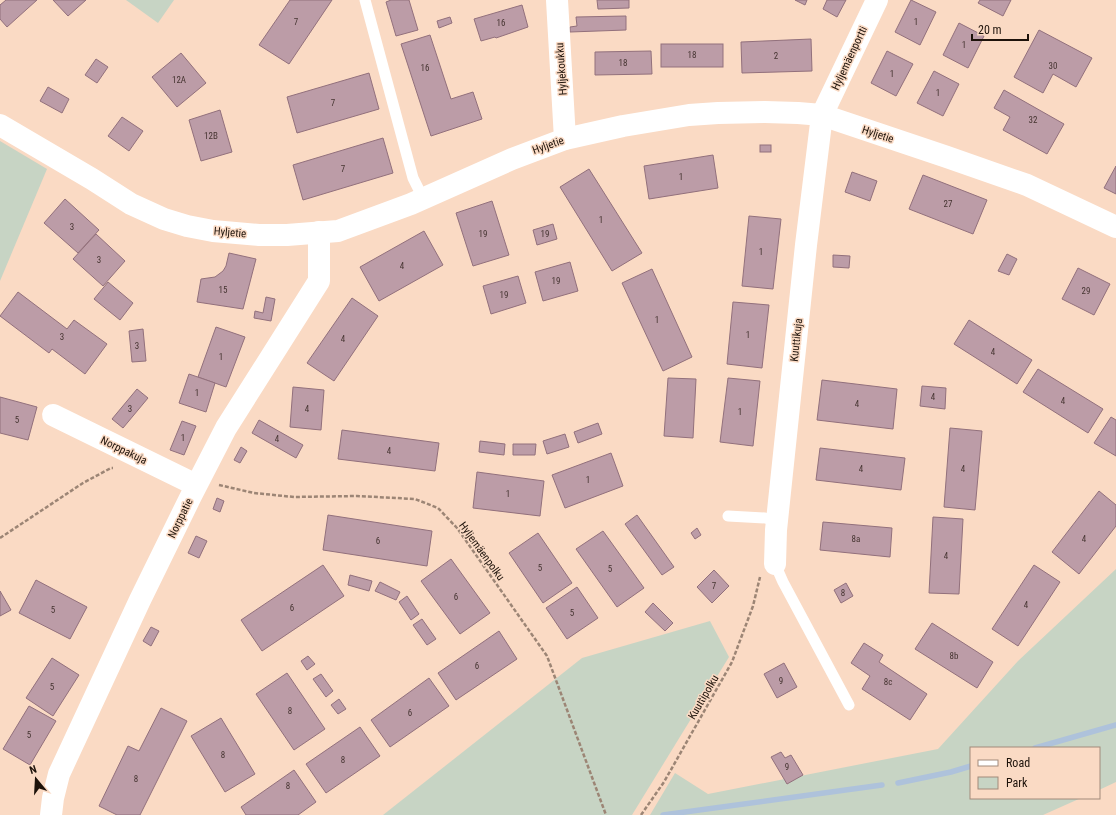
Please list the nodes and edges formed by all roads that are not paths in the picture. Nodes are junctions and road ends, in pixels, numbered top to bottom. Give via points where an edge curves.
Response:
1 (365, 0) edge
2 (557, 0) edge
3 (877, 0) edge
4 (822, 115) junction
5 (0, 125) edge
6 (565, 139) junction
7 (418, 188) dead end
8 (1116, 227) edge
9 (319, 232) junction
10 (52, 415) dead end
11 (206, 485) junction
12 (728, 516) dead end
13 (777, 521) junction
14 (767, 571) joint
15 (849, 705) dead end
16 (51, 815) edge

1 - 7 lane via 413,178
2 - 6 street, Hyljekoukku
3 - 4 street, Hyljemäenportti
4 - 6 street, Hyljetie via 765,112 689,115
4 - 8 street, Hyljetie via 1027,185
4 - 13 street, Kuuttikuja
5 - 9 street, Hyljetie via 131,204 187,226 212,232 260,235
6 - 9 street, Hyljetie via 512,159 410,204 338,231
9 - 11 street, Norppatie via 319,281 226,428
10 - 11 street, Norppakuja
11 - 16 street, Norppatie via 140,600 59,774
12 - 13 lane
13 - 14 street, Kuuttikuja
14 - 15 lane via 783,582

